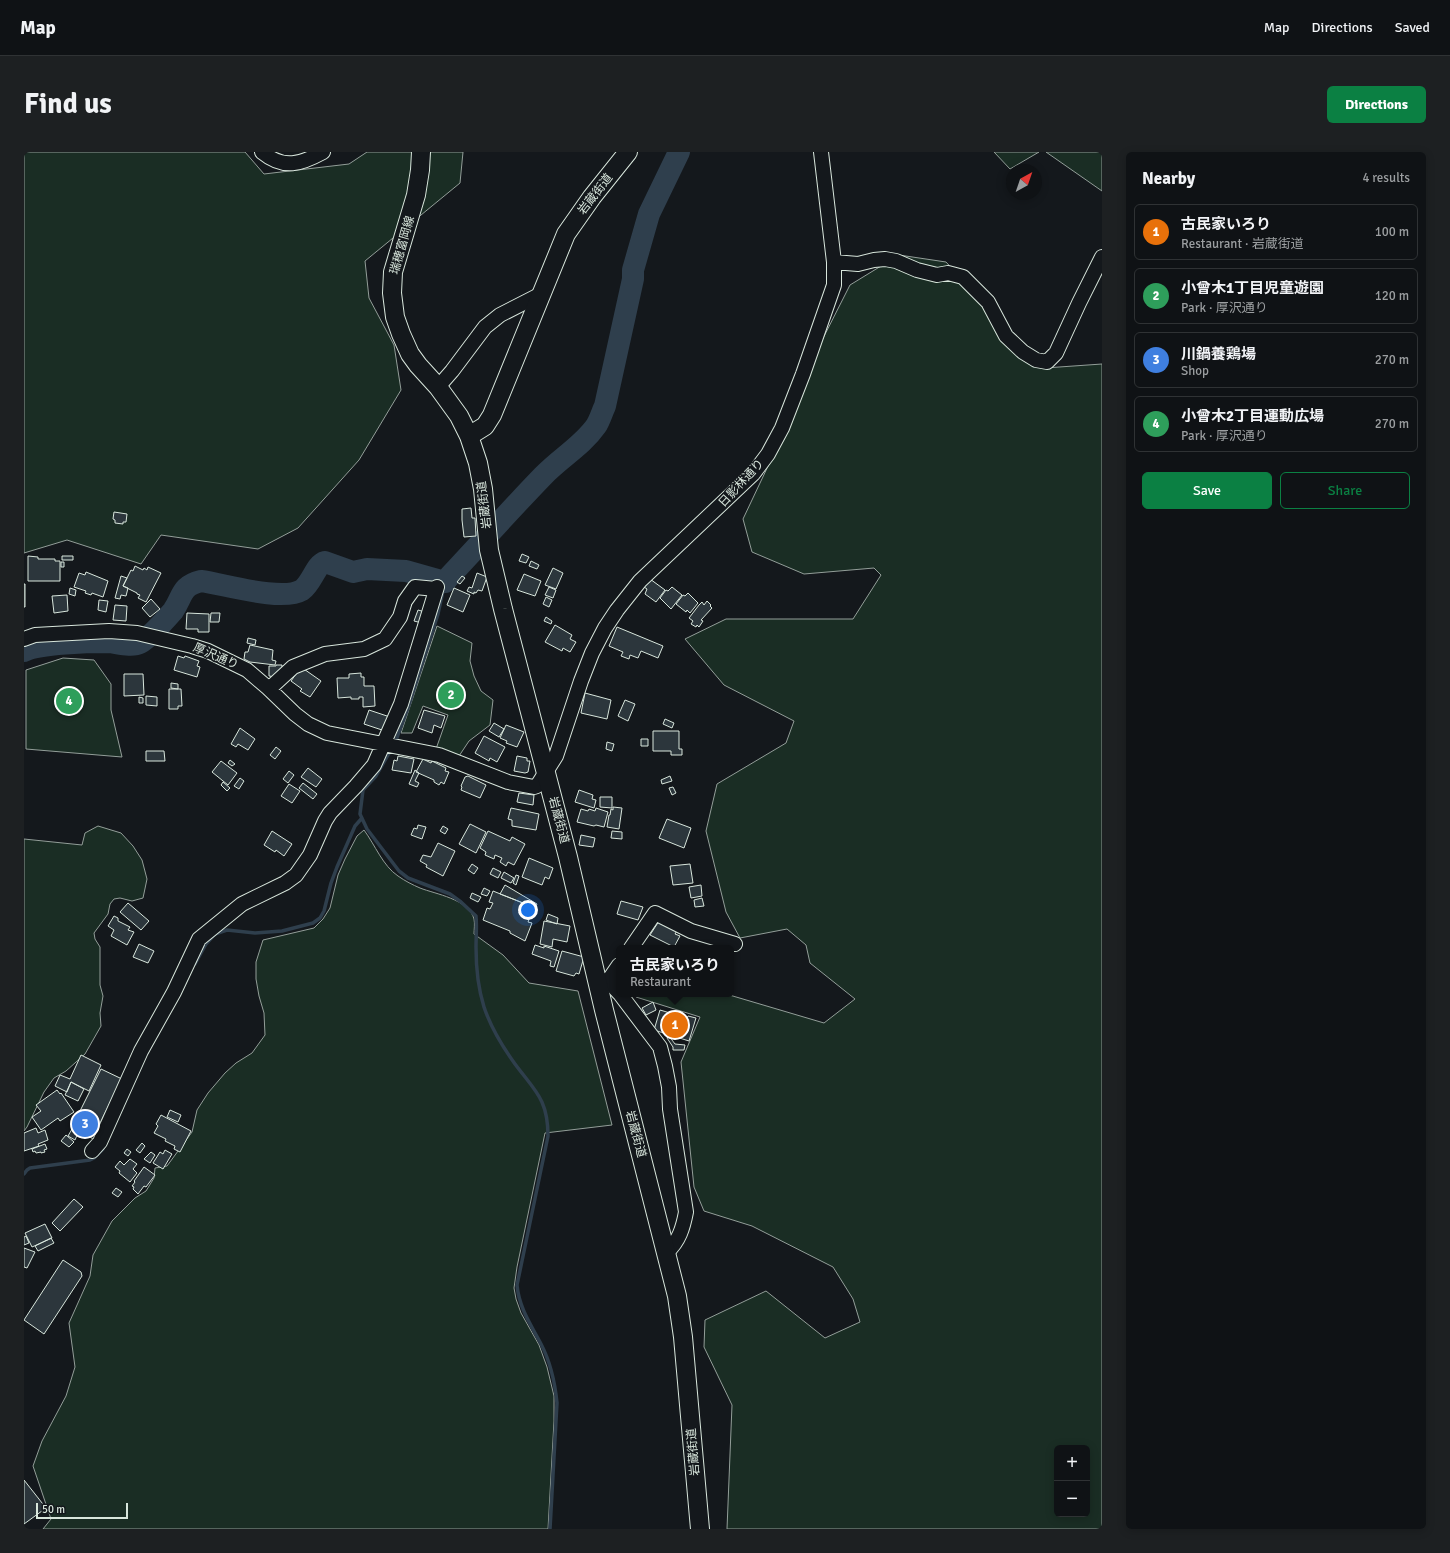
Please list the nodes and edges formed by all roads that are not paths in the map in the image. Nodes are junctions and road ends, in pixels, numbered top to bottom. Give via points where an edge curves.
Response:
1 (262, 152) edge
2 (323, 152) edge
3 (421, 152) edge
4 (628, 152) edge
5 (821, 152) edge
6 (1102, 257) edge
7 (834, 262) junction
8 (542, 293) junction
9 (438, 387) junction
10 (469, 436) junction
11 (24, 639) edge
12 (269, 689) junction
13 (388, 745) junction
14 (546, 772) junction
15 (735, 944) dead end
16 (633, 945) edge
17 (616, 968) edge
18 (602, 980) junction
19 (616, 992) edge
20 (621, 997) edge
21 (92, 1151) dead end
22 (667, 1252) junction
23 (700, 1529) edge

1 - 2 street via 278,162 288,164 308,160
3 - 9 main road, 瑞穂富岡線 via 416,195 393,272 392,293 404,343
4 - 8 main road, 岩蔵街道 via 566,234
5 - 7 street, 日影林通り
6 - 7 street via 1056,353 1047,362 1036,360 1023,352 1006,336 988,302 963,277 948,273 937,275 885,259 858,264
7 - 14 street, 日影林通り via 831,298 803,374 768,454 752,474 640,581 617,610 592,653 556,756
8 - 9 street via 500,315 485,327
8 - 10 main road, 岩蔵街道 via 492,416 485,426
9 - 10 main road, 瑞穂富岡線 via 459,416
10 - 14 main road, 岩蔵街道 via 478,463 486,529 503,609
11 - 12 street, 厚沢通り via 35,635 109,631 158,637 208,651 229,660 247,670
12 - 13 street, 厚沢通り via 295,714 317,729 336,736
12 - 13 street via 293,667 325,654 364,649 385,639 415,587 436,588
13 - 14 street, 厚沢通り via 439,755 524,786 538,786
13 - 21 street via 368,772 325,820 301,870 285,883 242,904 198,941 177,986 141,1051 100,1142
14 - 18 main road, 岩蔵街道
15 - 16 street via 691,931 655,913
17 - 18 street
18 - 19 street
18 - 22 main road, 岩蔵街道
20 - 22 street via 660,1047 669,1087 686,1212 676,1244
22 - 23 main road, 岩蔵街道 via 682,1323

